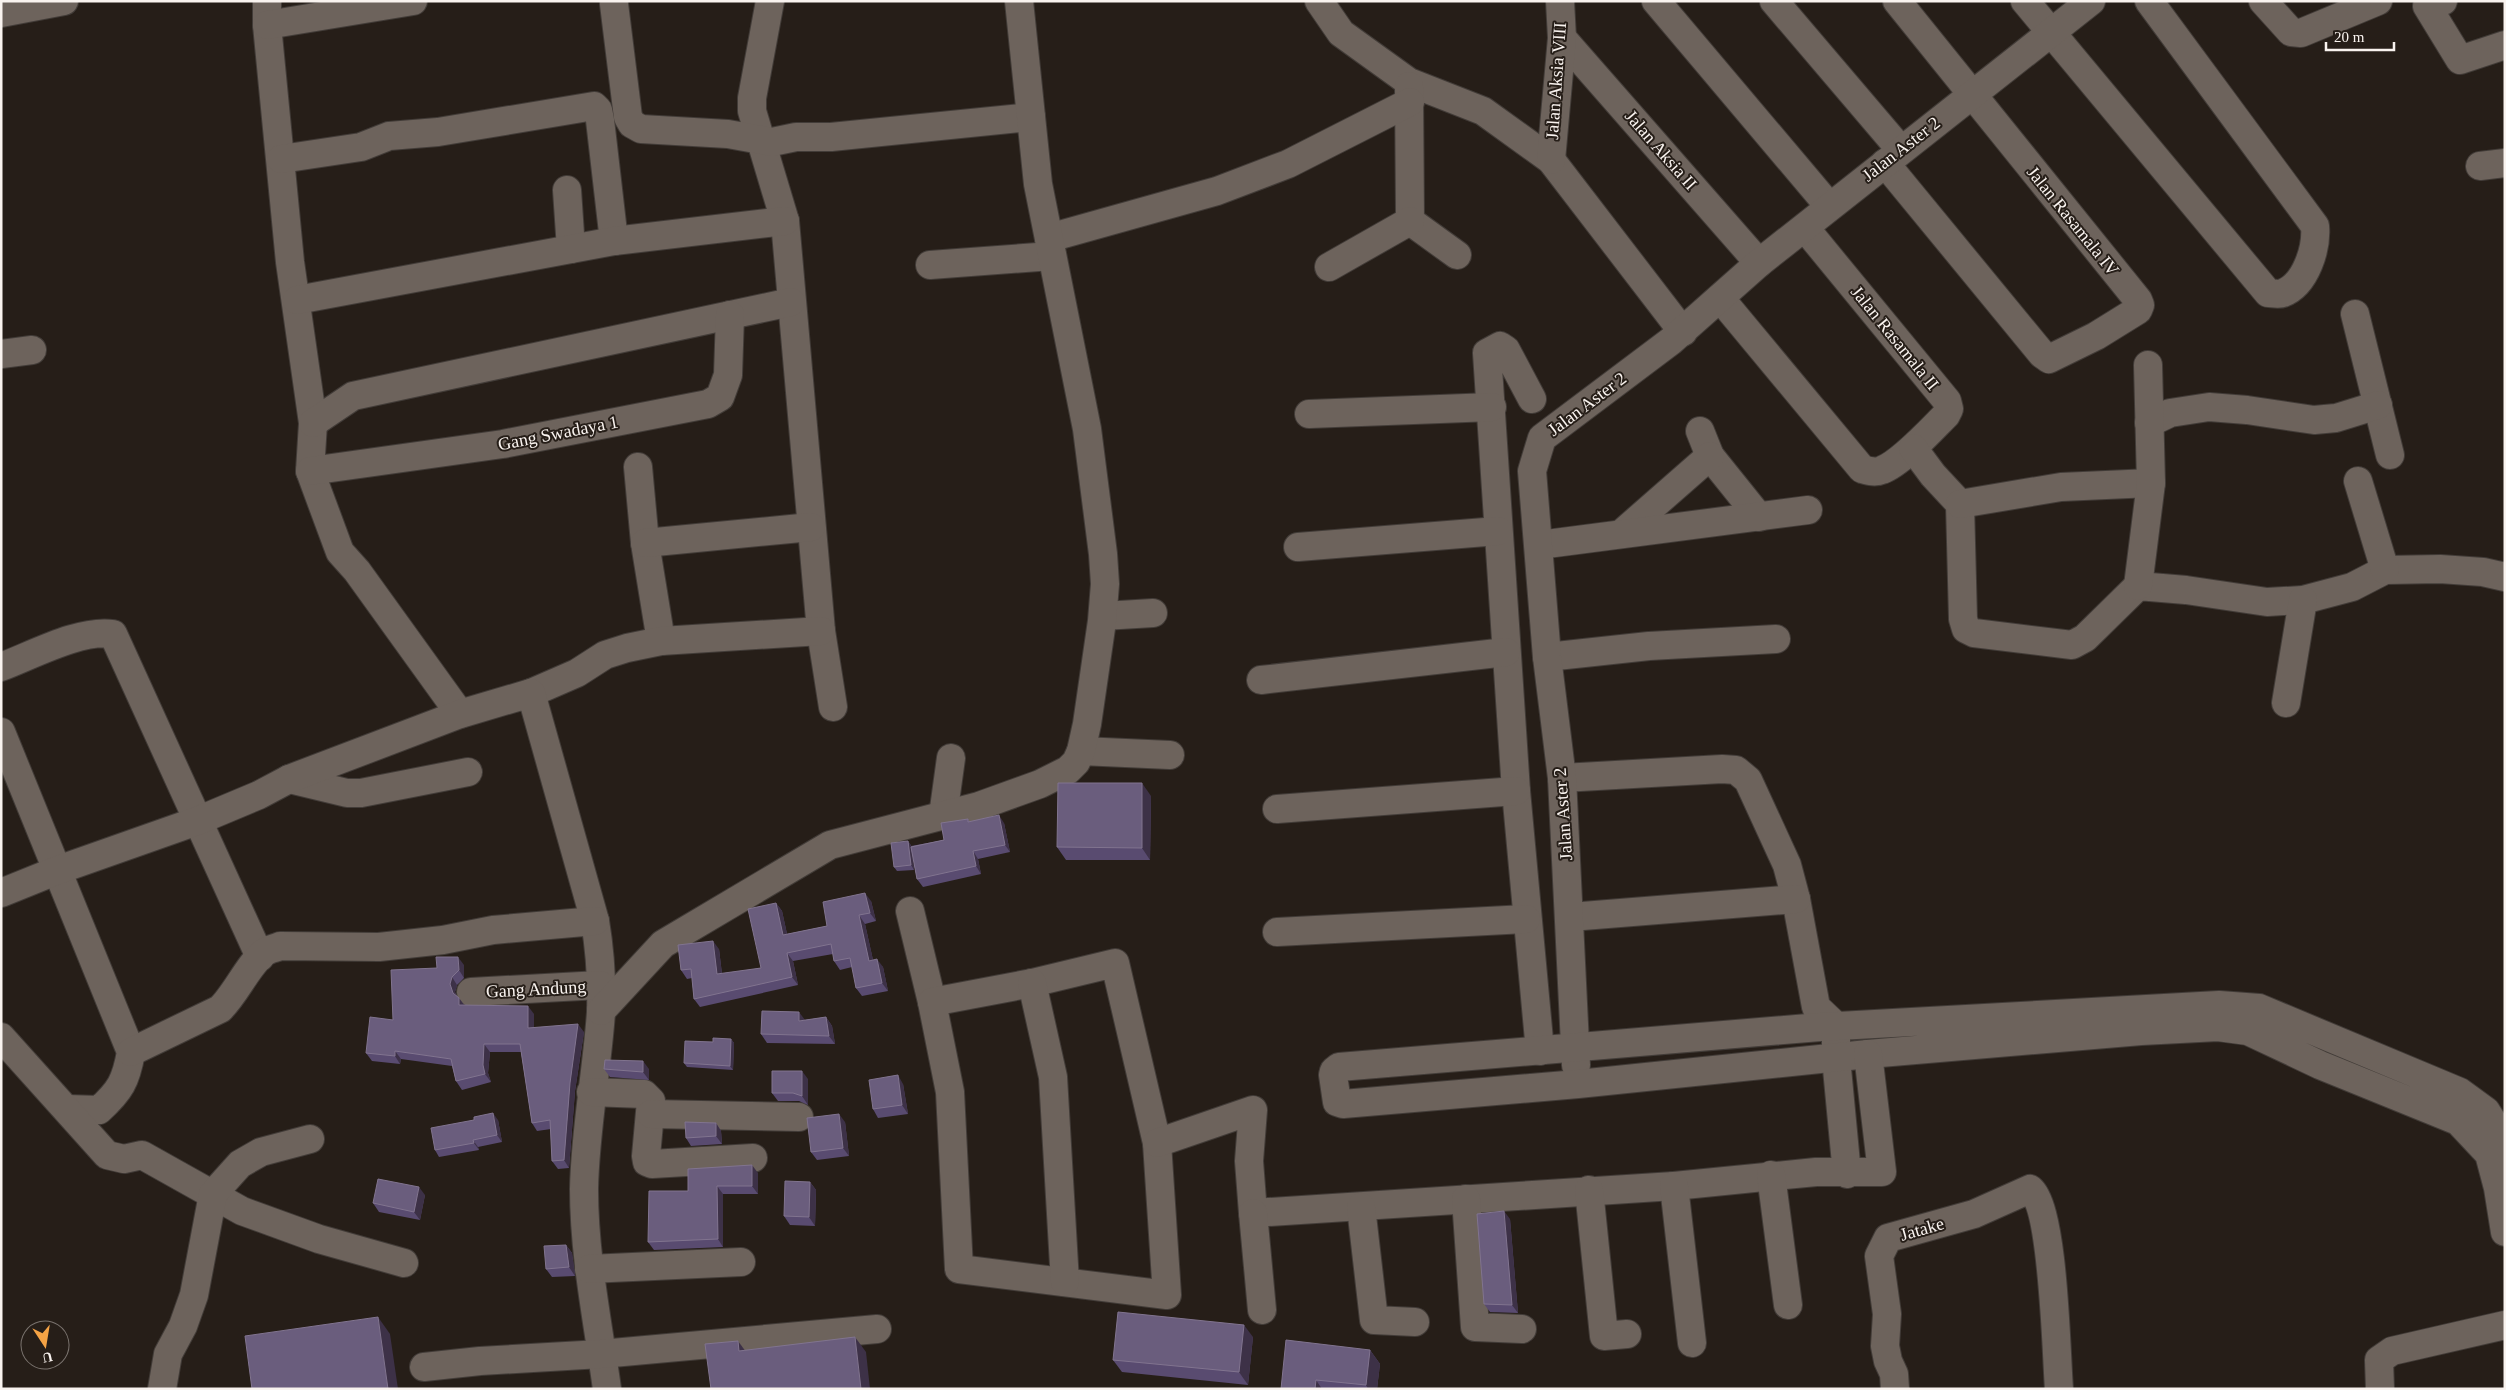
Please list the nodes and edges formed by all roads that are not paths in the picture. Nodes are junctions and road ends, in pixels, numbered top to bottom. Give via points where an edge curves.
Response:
1 (64, 1) edge
2 (413, 1) edge
3 (770, 1) edge
4 (1019, 1) edge
5 (1319, 1) edge
6 (1560, 1) edge
7 (1656, 1) edge
8 (1774, 1) edge
9 (1897, 1) edge
10 (2025, 1) edge
11 (2091, 1) edge
12 (2149, 1) edge
13 (2263, 1) edge
14 (2442, 1) edge
15 (614, 4) dead end
16 (2367, 4) edge
17 (1, 13) edge
18 (267, 13) edge
19 (2052, 31) junction
20 (1562, 38) junction
21 (2505, 45) edge
22 (1409, 92) junction
23 (1971, 94) junction
24 (1031, 117) junction
25 (777, 140) junction
26 (1893, 156) junction
27 (281, 159) junction
28 (1551, 160) junction
29 (566, 190) dead end
30 (1829, 206) junction
31 (784, 221) junction
32 (1410, 221) junction
33 (1805, 228) junction
34 (614, 241) junction
35 (1050, 247) junction
36 (571, 249) junction
37 (1458, 255) dead end
38 (1759, 262) junction
39 (930, 265) dead end
40 (1330, 267) dead end
41 (1720, 298) junction
42 (297, 300) junction
43 (791, 302) junction
44 (2355, 314) dead end
45 (730, 315) junction
46 (1683, 332) junction
47 (32, 350) dead end
48 (1, 354) edge
49 (2148, 365) dead end
50 (1532, 399) dead end
51 (2378, 405) junction
52 (1492, 407) junction
53 (1309, 414) dead end
54 (313, 423) junction
55 (2149, 423) junction
56 (1700, 431) dead end
57 (1913, 448) junction
58 (2390, 455) dead end
59 (1710, 456) junction
60 (638, 467) dead end
61 (310, 471) junction
62 (2358, 481) dead end
63 (2151, 483) junction
64 (1960, 504) junction
65 (1808, 510) dead end
66 (1759, 517) junction
67 (811, 527) junction
68 (1498, 531) junction
69 (1621, 534) junction
70 (645, 543) junction
71 (1538, 545) junction
72 (1298, 547) dead end
73 (2385, 570) junction
74 (2505, 577) edge
75 (2138, 586) junction
76 (2303, 600) junction
77 (1153, 613) dead end
78 (1103, 616) junction
79 (821, 631) junction
80 (1776, 639) dead end
81 (660, 641) junction
82 (1506, 652) junction
83 (1548, 657) junction
84 (1, 667) edge
85 (1261, 680) dead end
86 (531, 693) junction
87 (2286, 703) dead end
88 (833, 707) dead end
89 (460, 714) junction
90 (1, 732) edge
91 (1081, 751) junction
92 (1170, 755) dead end
93 (950, 758) dead end
94 (468, 772) dead end
95 (1562, 778) junction
96 (288, 779) junction
97 (1516, 791) junction
98 (1277, 809) dead end
99 (943, 816) junction
100 (197, 821) junction
101 (58, 870) junction
102 (1, 893) edge
103 (1796, 900) junction
104 (910, 911) dead end
105 (1570, 917) junction
106 (1526, 919) junction
107 (595, 921) junction
108 (1277, 932) dead end
109 (260, 957) junction
110 (1032, 983) junction
111 (472, 992) dead end
112 (600, 998) junction
113 (932, 1002) junction
114 (1809, 1018) junction
115 (2253, 1019) junction
116 (1836, 1026) junction
117 (1, 1037) edge
118 (1575, 1048) junction
119 (1540, 1051) junction
120 (131, 1052) junction
121 (1868, 1054) junction
122 (1836, 1058) junction
123 (1806, 1060) junction
124 (1578, 1084) junction
125 (591, 1092) junction
126 (67, 1109) junction
127 (651, 1114) junction
128 (799, 1117) dead end
129 (310, 1139) dead end
130 (2505, 1142) edge
131 (1157, 1143) junction
132 (753, 1158) dead end
133 (1847, 1174) junction
134 (1771, 1175) junction
135 (1674, 1186) junction
136 (1589, 1190) junction
137 (214, 1194) junction
138 (1466, 1198) junction
139 (1361, 1207) junction
140 (1254, 1213) junction
141 (2505, 1232) edge
142 (742, 1262) dead end
143 (404, 1263) dead end
144 (589, 1270) junction
145 (1065, 1282) junction
146 (1788, 1305) dead end
147 (1262, 1310) dead end
148 (1415, 1322) dead end
149 (2505, 1325) edge
150 (1522, 1329) dead end
151 (877, 1330) dead end
152 (1627, 1334) dead end
153 (1692, 1343) dead end
154 (601, 1354) junction
155 (424, 1367) dead end
156 (162, 1389) edge
157 (607, 1389) edge
158 (1895, 1389) edge
159 (2059, 1389) edge
160 (2380, 1389) edge

1 - 17 street
2 - 18 street
3 - 25 street via 752,111
4 - 24 street
5 - 22 street via 1341,33
6 - 20 street, Jalan Aksia VIII
7 - 30 street
8 - 26 street
9 - 23 street
10 - 19 street
11 - 19 street, Jalan Aster 2
12 - 19 street via 2315,226 2313,250 2298,283 2282,294 2268,293
13 - 16 street via 2295,33
14 - 21 street via 2428,6 2460,60
15 - 25 street via 625,103 632,124 641,129
18 - 27 street
19 - 23 street, Jalan Aster 2
20 - 28 street, Jalan Aksia VIII
20 - 38 street, Jalan Aksia II
22 - 28 street via 1484,111
22 - 32 street
22 - 35 street via 1288,164
23 - 26 street, Jalan Aster 2
23 - 26 street, Jalan Rasamala IV via 2140,305 2138,310 2096,336 2049,359 2042,354
24 - 25 street via 831,138
24 - 35 street via 1038,184
25 - 31 street
26 - 30 street, Jalan Aster 2
27 - 34 street via 360,147 398,135 438,132 594,106 600,120
27 - 42 street via 290,262
28 - 46 street
29 - 36 street
30 - 33 street, Jalan Aster 2
31 - 34 street
31 - 43 street
32 - 37 street
32 - 40 street
33 - 38 street, Jalan Aster 2
33 - 57 street, Jalan Rasamala II via 1947,401 1949,409 1946,415
34 - 36 street
35 - 39 street via 1002,260
35 - 78 street via 1094,467 1103,562
36 - 42 street
38 - 41 street, Jalan Aster 2
41 - 46 street, Jalan Aster 2
41 - 57 street, Jalan Rasamala II via 1862,469 1871,472 1882,470
42 - 54 street
43 - 45 street
43 - 67 street
44 - 51 street
45 - 54 street via 353,396
45 - 61 street, Gang Swadaya 1 via 728,375 720,397 708,404 503,444
46 - 71 street, Jalan Aster 2 via 1542,438 1532,471
47 - 48 street
49 - 55 street
50 - 52 street via 1506,350 1500,346 1487,353
51 - 55 street via 2336,418 2314,420 2209,407 2170,412
51 - 58 street
52 - 53 street
52 - 68 street
54 - 61 street
55 - 63 street
56 - 59 street
57 - 64 street
59 - 66 street
59 - 69 street
60 - 70 street
61 - 89 street via 340,552
62 - 73 street
63 - 64 street via 2061,487
63 - 75 street
64 - 75 street via 1962,619 1966,629 1974,633 2072,645 2085,638
65 - 66 street
66 - 69 street
67 - 70 street
67 - 79 street
68 - 72 street
68 - 82 street
69 - 71 street
70 - 81 street
71 - 83 street, Jalan Aster 2
73 - 74 street via 2440,569
73 - 76 street via 2352,587
75 - 76 street via 2267,602
76 - 87 street
77 - 78 street
78 - 91 street via 1088,724
79 - 81 street
79 - 88 street
80 - 83 street via 1649,646
81 - 86 street via 606,655 577,673
82 - 85 street
82 - 97 street
83 - 95 street, Jalan Aster 2
84 - 100 street via 82,636 100,632 113,634
86 - 89 street
86 - 107 street
89 - 96 street
90 - 101 street
91 - 92 street
91 - 99 street via 1068,770 1040,784
93 - 99 street
94 - 96 street via 361,793 347,793
95 - 103 street via 1736,770 1748,780 1787,865
95 - 105 street, Jalan Aster 2
96 - 100 street
97 - 98 street
97 - 106 street
99 - 112 street via 830,845 663,944
100 - 101 street
100 - 109 street
101 - 102 street
101 - 120 street
103 - 105 street
103 - 114 street
104 - 113 street
105 - 118 street, Jalan Aster 2
106 - 108 street
106 - 119 street
107 - 109 street via 493,930 443,940 379,947 280,946
107 - 112 street via 600,955
109 - 120 street via 220,1009
110 - 113 street
110 - 131 street via 1115,963
110 - 145 street via 1053,1077
111 - 112 street, Gang Andung
112 - 125 street
113 - 145 street via 950,1092 959,1269
114 - 116 street
114 - 118 street
114 - 123 street
115 - 116 street via 2185,1005
115 - 121 street via 2218,1027
115 - 130 street via 2460,1092 2486,1111
115 - 141 street via 2320,1065 2458,1121 2489,1154
116 - 122 street
117 - 126 street
118 - 119 street
118 - 124 street, Jalan Aster 2
119 - 124 street via 1340,1067 1333,1075 1337,1102
120 - 126 street via 127,1073 118,1093 98,1110
121 - 122 street
121 - 133 street via 1882,1172
122 - 123 street
122 - 133 street
123 - 124 street
125 - 127 street via 644,1094 651,1101
125 - 144 street via 584,1190
126 - 137 street via 107,1155 124,1159 142,1155
127 - 128 street
127 - 132 street via 646,1160 652,1164
129 - 137 street via 261,1152 240,1164
131 - 140 street via 1253,1110 1250,1161
131 - 145 street via 1167,1294
133 - 134 street
134 - 135 street
134 - 146 street
135 - 136 street
135 - 153 street
136 - 138 street
136 - 152 street via 1604,1336
137 - 143 street via 242,1211 319,1239
137 - 156 street via 194,1295 168,1354
138 - 139 street
138 - 150 street via 1475,1327
139 - 140 street
139 - 148 street via 1374,1320
140 - 147 street
142 - 144 street
144 - 154 street
149 - 160 street via 2392,1351 2378,1360
151 - 154 street
154 - 155 street via 480,1360
154 - 157 street
158 - 159 street, Jatake via 1885,1346 1887,1314 1879,1256 1888,1238 1974,1214 2030,1189 2035,1193 2047,1228

